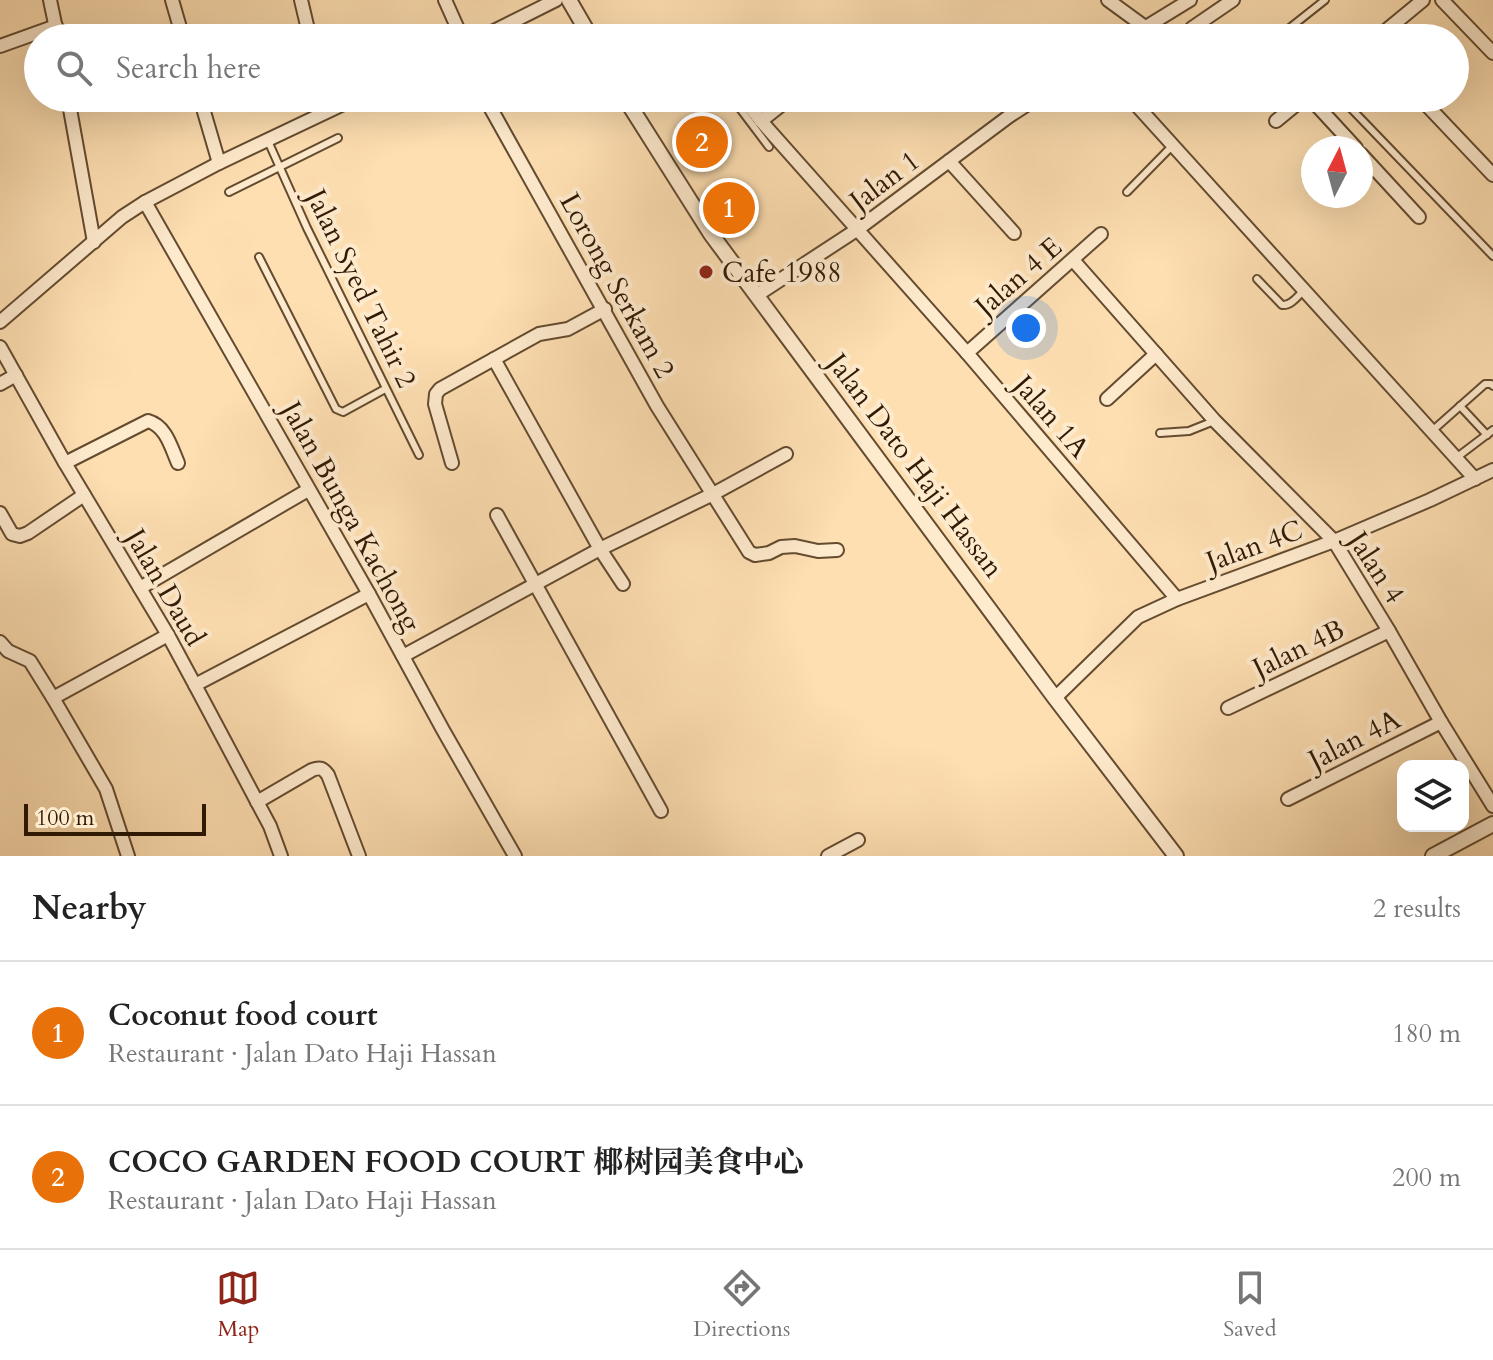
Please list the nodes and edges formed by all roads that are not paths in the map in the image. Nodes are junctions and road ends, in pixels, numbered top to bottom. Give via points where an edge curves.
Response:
1 (50, 0) edge
2 (172, 0) edge
3 (301, 0) edge
4 (445, 0) edge
5 (556, 0) edge
6 (569, 0) edge
7 (1108, 0) edge
8 (1190, 0) edge
9 (1233, 0) edge
10 (1325, 0) edge
11 (1423, 0) edge
12 (1442, 0) edge
13 (55, 24) edge
14 (179, 24) edge
15 (307, 24) edge
16 (456, 24) edge
17 (508, 24) edge
18 (583, 24) edge
19 (1141, 24) edge
20 (1150, 24) edge
21 (1198, 24) edge
22 (1295, 24) edge
23 (1394, 24) edge
24 (1466, 24) edge
25 (1469, 27) edge
26 (24, 40) edge
27 (0, 46) edge
28 (1492, 50) edge
29 (71, 112) edge
30 (204, 112) edge
31 (317, 112) edge
32 (493, 112) edge
33 (634, 112) edge
34 (743, 112) edge
35 (754, 112) edge
36 (772, 112) edge
37 (1016, 112) edge
38 (1143, 112) edge
39 (1288, 112) edge
40 (1321, 112) edge
41 (1354, 112) edge
42 (1434, 112) edge
43 (761, 121) junction
44 (1276, 121) dead end
45 (1344, 136) edge
46 (338, 138) dead end
47 (268, 139) junction
48 (1173, 145) junction
49 (769, 147) dead end
50 (949, 161) junction
51 (219, 163) junction
52 (279, 167) junction
53 (1373, 167) edge
54 (1492, 171) edge
55 (229, 192) dead end
56 (1127, 192) dead end
57 (145, 202) junction
58 (1419, 217) dead end
59 (858, 229) junction
60 (1014, 233) dead end
61 (1101, 234) dead end
62 (94, 242) junction
63 (1493, 256) edge
64 (259, 257) dead end
65 (1073, 260) junction
66 (1257, 279) dead end
67 (1304, 290) junction
68 (757, 295) junction
69 (605, 309) junction
70 (0, 322) edge
71 (0, 347) edge
72 (967, 353) junction
73 (1156, 354) junction
74 (494, 359) junction
75 (16, 375) junction
76 (0, 384) edge
77 (1493, 386) edge
78 (385, 389) junction
79 (1107, 399) dead end
80 (1460, 406) junction
81 (1215, 421) junction
82 (1432, 431) junction
83 (1490, 432) edge
84 (1160, 433) dead end
85 (786, 454) dead end
86 (419, 455) dead end
87 (1456, 458) junction
88 (65, 463) junction
89 (178, 463) dead end
90 (452, 463) dead end
91 (1485, 474) edge
92 (1493, 487) edge
93 (308, 490) junction
94 (713, 494) junction
95 (84, 495) junction
96 (0, 513) edge
97 (497, 515) dead end
98 (1334, 541) junction
99 (600, 549) junction
100 (837, 550) dead end
101 (535, 584) junction
102 (623, 584) dead end
103 (140, 588) junction
104 (369, 594) junction
105 (1177, 599) junction
106 (1389, 631) junction
107 (168, 635) junction
108 (0, 642) edge
109 (403, 656) junction
110 (195, 685) junction
111 (53, 698) junction
112 (1055, 698) junction
113 (1228, 708) dead end
114 (1441, 722) junction
115 (1288, 799) dead end
116 (257, 802) junction
117 (1493, 806) edge
118 (661, 811) dead end
119 (1493, 824) edge
120 (858, 840) dead end
121 (128, 856) edge
122 (281, 856) edge
123 (359, 856) edge
124 (515, 856) edge
125 (828, 856) edge
126 (1176, 856) edge
127 (1433, 856) edge

1 - 13 street
2 - 14 street
3 - 15 street
4 - 16 street
5 - 17 street
6 - 18 street
7 - 19 street
8 - 20 street
9 - 21 street
10 - 22 lane
11 - 23 street
12 - 24 street
25 - 28 street
26 - 27 street
29 - 62 street
30 - 51 street
31 - 47 street
32 - 69 street, Lorong Serkam 2
33 - 68 street, Jalan Dato Haji Hassan via 705,226
34 - 49 lane
35 - 43 street, Jalan 1A
36 - 43 street
37 - 50 street, Jalan 1
38 - 48 street
39 - 44 street
40 - 45 street
41 - 63 lane
42 - 54 street
43 - 59 street, Jalan 1A
46 - 52 lane
47 - 51 street
47 - 52 lane, Jalan Syed Tahir 2
48 - 56 lane
48 - 67 street
50 - 59 street, Jalan 1
50 - 60 street
51 - 57 street
52 - 55 lane
52 - 78 lane, Jalan Syed Tahir 2
53 - 58 street
57 - 62 street
57 - 93 street, Jalan Bunga Kachong
59 - 68 street, Jalan 1
59 - 72 street, Jalan 1A
61 - 65 street, Jalan 4 E
62 - 70 street
64 - 78 lane via 336,409 343,412
65 - 72 street, Jalan 4 E
65 - 73 street, Jalan 4
66 - 67 lane via 1282,305
67 - 82 street
68 - 112 street, Jalan Dato Haji Hassan
69 - 74 street via 568,329 539,334
69 - 94 street, Lorong Serkam 2
71 - 75 street, Jalan Daud
72 - 105 street, Jalan 1A
73 - 79 street
73 - 81 street, Jalan 4
74 - 90 street via 436,394
74 - 99 street
75 - 76 street
75 - 88 street, Jalan Daud
77 - 80 lane via 1485,384
78 - 86 lane, Jalan Syed Tahir 2
80 - 82 lane
80 - 83 lane
81 - 84 lane via 1189,431
81 - 98 street, Jalan 4
82 - 87 street
83 - 87 lane
85 - 94 street
87 - 91 street
88 - 89 street via 148,421 163,431
88 - 95 street, Jalan Daud
91 - 92 street
91 - 98 street, Jalan 4C
93 - 103 street
93 - 104 street, Jalan Bunga Kachong
94 - 99 street
94 - 100 street, Lorong Serkam 2 via 755,555 795,546
95 - 96 street via 20,536 12,534
95 - 103 street, Jalan Daud
97 - 101 street
98 - 105 street, Jalan 4C
98 - 106 street, Jalan 4
99 - 101 street
99 - 102 street
101 - 109 street
101 - 118 street
103 - 107 street, Jalan Daud
104 - 109 street, Jalan Bunga Kachong
104 - 110 street
105 - 112 street, Jalan 4C via 1138,617
106 - 113 street, Jalan 4B
106 - 114 street, Jalan 4
107 - 110 street, Jalan Daud
107 - 111 street
108 - 111 street via 30,661
109 - 124 street, Jalan Bunga Kachong
110 - 116 street, Jalan Daud
111 - 121 street via 106,789
112 - 126 street, Jalan Dato Haji Hassan
114 - 115 street, Jalan 4A
114 - 117 street, Jalan 4
116 - 122 street, Jalan Daud
116 - 123 street via 312,770 324,769
119 - 127 street
120 - 125 street

